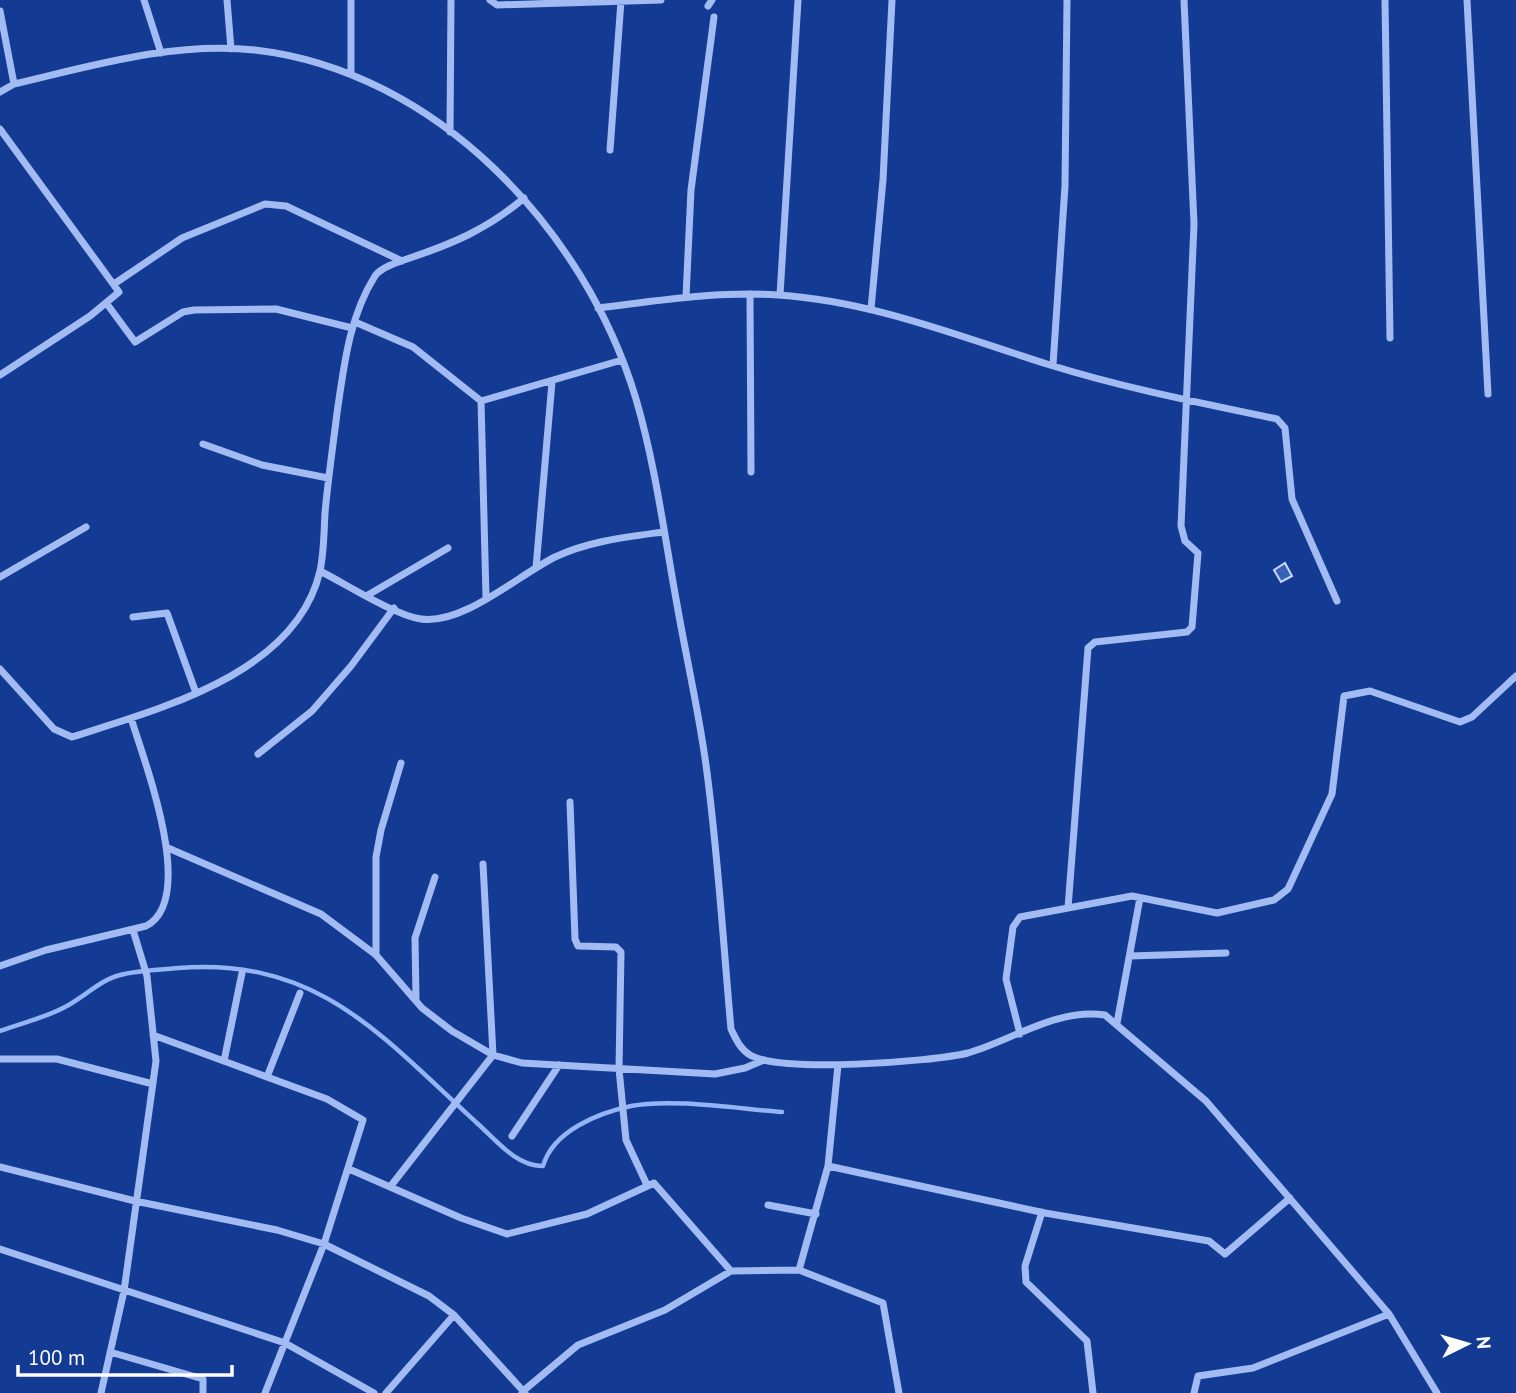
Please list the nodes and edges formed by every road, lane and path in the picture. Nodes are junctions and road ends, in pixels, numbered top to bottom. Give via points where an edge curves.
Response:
1 (144, 0) edge
2 (227, 0) edge
3 (351, 0) edge
4 (451, 0) edge
5 (490, 0) edge
6 (661, 0) edge
7 (798, 0) edge
8 (892, 0) edge
9 (1067, 0) edge
10 (1184, 0) edge
11 (1385, 0) edge
12 (1467, 0) edge
13 (621, 1) edge
14 (0, 11) edge
15 (714, 16) dead end
16 (231, 49) junction
17 (161, 53) junction
18 (351, 72) junction
19 (14, 84) junction
20 (0, 92) edge
21 (0, 130) edge
22 (450, 132) junction
23 (610, 150) dead end
24 (524, 198) junction
25 (402, 261) junction
26 (114, 284) junction
27 (750, 294) junction
28 (780, 295) junction
29 (686, 297) junction
30 (107, 304) junction
31 (598, 308) junction
32 (871, 309) junction
33 (353, 325) junction
34 (1390, 338) dead end
35 (622, 360) junction
36 (1053, 365) junction
37 (0, 375) edge
38 (552, 382) junction
39 (1488, 394) dead end
40 (1187, 400) junction
41 (481, 401) junction
42 (203, 444) dead end
43 (751, 472) dead end
44 (328, 478) junction
45 (86, 527) dead end
46 (663, 532) junction
47 (448, 548) dead end
48 (536, 568) junction
49 (320, 571) junction
50 (0, 577) edge
51 (368, 595) junction
52 (486, 597) junction
53 (1337, 601) dead end
54 (394, 608) junction
55 (133, 617) dead end
56 (0, 669) edge
57 (1516, 676) edge
58 (196, 693) junction
59 (131, 718) junction
60 (258, 754) dead end
61 (401, 763) dead end
62 (570, 802) dead end
63 (168, 848) junction
64 (483, 864) dead end
65 (435, 877) dead end
66 (1140, 898) junction
67 (1068, 908) junction
68 (133, 930) junction
69 (1226, 953) dead end
70 (376, 955) junction
71 (1130, 956) junction
72 (0, 966) edge
73 (242, 973) dead end
74 (300, 993) dead end
75 (416, 1001) junction
76 (1118, 1023) junction
77 (1020, 1034) junction
78 (153, 1035) junction
79 (493, 1055) junction
80 (0, 1059) edge
81 (764, 1060) junction
82 (224, 1061) junction
83 (559, 1065) junction
84 (838, 1065) junction
85 (619, 1069) junction
86 (267, 1077) junction
87 (153, 1084) junction
88 (512, 1136) dead end
89 (828, 1166) junction
90 (0, 1167) edge
91 (349, 1170) junction
92 (647, 1185) junction
93 (390, 1187) junction
94 (1290, 1198) junction
95 (135, 1201) junction
96 (768, 1205) dead end
97 (1042, 1212) junction
98 (816, 1214) junction
99 (324, 1244) junction
100 (0, 1250) edge
101 (799, 1270) junction
102 (732, 1271) junction
103 (124, 1291) junction
104 (1389, 1314) junction
105 (454, 1315) junction
106 (285, 1343) junction
107 (110, 1352) junction
108 (524, 1392) edge
109 (101, 1393) edge
110 (202, 1393) edge
111 (265, 1393) edge
112 (374, 1393) edge
113 (386, 1393) edge
114 (899, 1393) edge
115 (1093, 1393) edge
116 (1194, 1393) edge
117 (1437, 1393) edge

1 - 17 street
2 - 16 street
3 - 18 street
4 - 22 street
5 - 13 street via 497,5
6 - 13 street
7 - 28 street
8 - 32 street
9 - 36 street via 1065,186
10 - 40 street via 1195,223
11 - 34 street
12 - 39 street
13 - 23 street
14 - 19 street
15 - 29 street via 690,200
16 - 17 street
16 - 18 street via 321,62
17 - 19 street
18 - 22 street
19 - 20 street
21 - 26 street
22 - 24 street
24 - 25 street via 478,232
24 - 31 street via 563,248
25 - 26 street via 286,206 265,204 181,238
25 - 33 street via 375,276
26 - 30 street via 118,292
27 - 28 street
27 - 29 street
27 - 43 street
28 - 32 street
29 - 31 street
30 - 33 street via 135,342 194,310 276,309
30 - 37 street
31 - 35 street
32 - 36 street
33 - 41 street via 413,347
33 - 44 street via 346,345
35 - 38 street
35 - 46 street via 636,399
36 - 40 street
38 - 41 street
38 - 48 street
40 - 53 street via 1283,424 1292,499
40 - 67 street via 1181,526 1185,541 1198,553 1192,629 1095,642 1088,648
41 - 52 street
42 - 44 street via 262,465
44 - 49 street
45 - 50 street
46 - 48 street via 586,545
46 - 81 street via 706,764 731,1029 749,1055
47 - 51 street
48 - 52 street
49 - 51 street
49 - 58 street via 308,603 284,636 243,669
51 - 54 street
52 - 54 street via 454,616 433,620
54 - 60 street via 312,711
55 - 58 street via 167,613
56 - 59 street via 63,736
57 - 66 street via 1472,717 1460,722 1370,691 1344,696 1331,798 1280,898 1213,913
58 - 59 street
59 - 63 street
61 - 70 street via 376,857
62 - 85 street via 575,939 580,946 616,947 622,957
63 - 68 street via 161,912 154,922
63 - 70 street via 321,914
64 - 79 street
65 - 75 street via 415,938
66 - 67 street via 1116,897
66 - 71 street
67 - 77 street via 1020,917 1013,927 1006,979
68 - 72 street
68 - 78 street via 146,972
69 - 71 street
70 - 75 street
71 - 76 street
73 - 82 street
74 - 86 street
75 - 79 street via 452,1031
76 - 77 street via 1086,1012
76 - 94 street via 1206,1101
77 - 84 street via 945,1058
78 - 82 street
78 - 87 street
79 - 83 street via 522,1063
79 - 93 street
80 - 87 street via 57,1059
81 - 84 street
81 - 85 street via 715,1074
82 - 86 street
83 - 85 street
83 - 88 street
84 - 89 street
85 - 92 street via 626,1140
86 - 91 street via 360,1116 363,1127
87 - 95 street
89 - 97 street
89 - 98 street
90 - 95 street
91 - 93 street
91 - 99 street
92 - 93 street via 587,1214 512,1234
92 - 102 street via 657,1185
94 - 97 street via 1225,1254 1209,1241
94 - 104 street
95 - 99 street
95 - 103 street
96 - 98 street
97 - 115 street via 1025,1266 1026,1282 1087,1341
98 - 101 street
99 - 105 street via 429,1296
99 - 106 street
100 - 103 street
101 - 102 street
101 - 114 street via 883,1303
102 - 108 street via 665,1310 578,1345
103 - 106 street
103 - 107 street
104 - 116 street via 1253,1368 1198,1376
104 - 117 street
105 - 108 street
105 - 113 street
106 - 111 street
106 - 112 street
107 - 109 street
107 - 110 street via 203,1379

